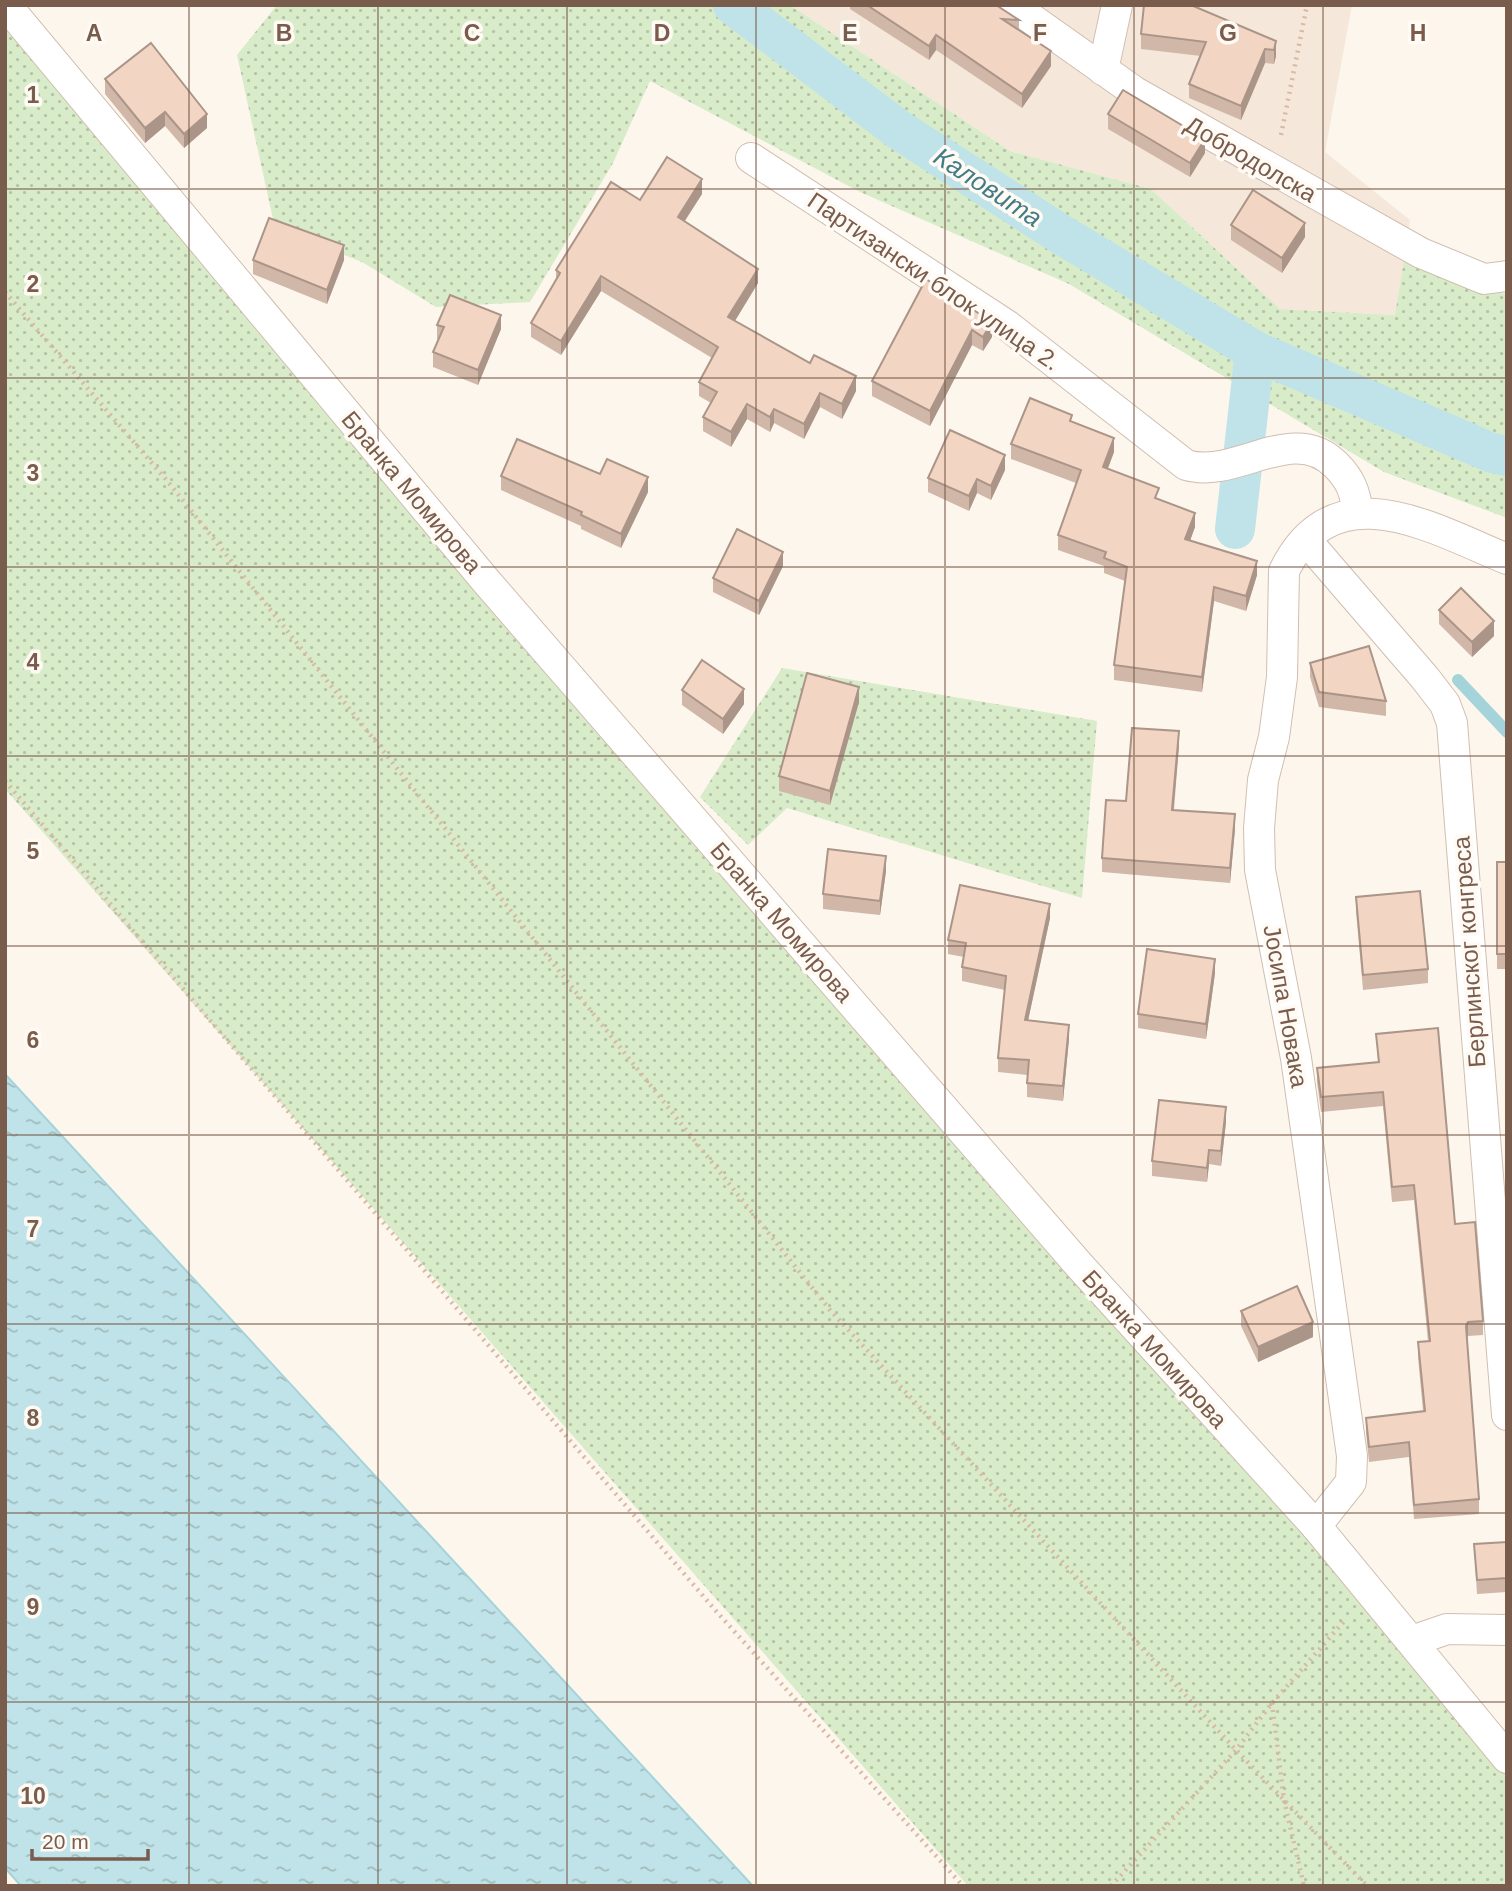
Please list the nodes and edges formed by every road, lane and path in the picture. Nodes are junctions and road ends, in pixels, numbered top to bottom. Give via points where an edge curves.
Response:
1 (6, 5) edge
2 (1012, 5) edge
3 (1117, 5) edge
4 (1307, 5) edge
5 (1103, 70) junction
6 (751, 158) dead end
7 (1272, 172) junction
8 (1507, 276) edge
9 (5, 292) edge
10 (1358, 513) junction
11 (1306, 540) junction
12 (1507, 559) edge
13 (5, 781) edge
14 (1507, 1415) edge
15 (1316, 1526) junction
16 (1342, 1623) dead end
17 (1507, 1630) edge
18 (1412, 1641) junction
19 (1272, 1703) junction
20 (1236, 1751) junction
21 (1507, 1758) edge
22 (1284, 1800) junction
23 (963, 1886) edge
24 (1111, 1886) edge
25 (1304, 1886) edge
26 (1367, 1886) edge

1 - 15 street, Бранка Момирова via 486,581 1070,1255
2 - 5 street, Добродолска
3 - 5 street
4 - 7 path
5 - 7 street, Добродолска
6 - 10 street, Партизански блок улица 2. via 1008,326 1186,465 1226,465 1301,447 1324,454 1353,485
7 - 8 street, Добродолска via 1421,253 1484,279
9 - 20 path via 169,483 830,1310
10 - 11 street, Јосипа Новака via 1327,523
10 - 12 street via 1401,516
11 - 14 street, Берлинског конгреса via 1425,678 1445,704 1452,723
11 - 15 street, Јосипа Новака via 1292,556 1282,587 1282,677 1259,828 1260,870 1296,1058 1352,1456 1350,1482
13 - 23 path via 716,1611
15 - 18 street, Бранка Момирова
16 - 19 path
17 - 18 street via 1447,1629
18 - 21 street, Бранка Момирова
19 - 20 path
19 - 22 path
20 - 22 path
20 - 24 path
22 - 25 path
22 - 26 path

